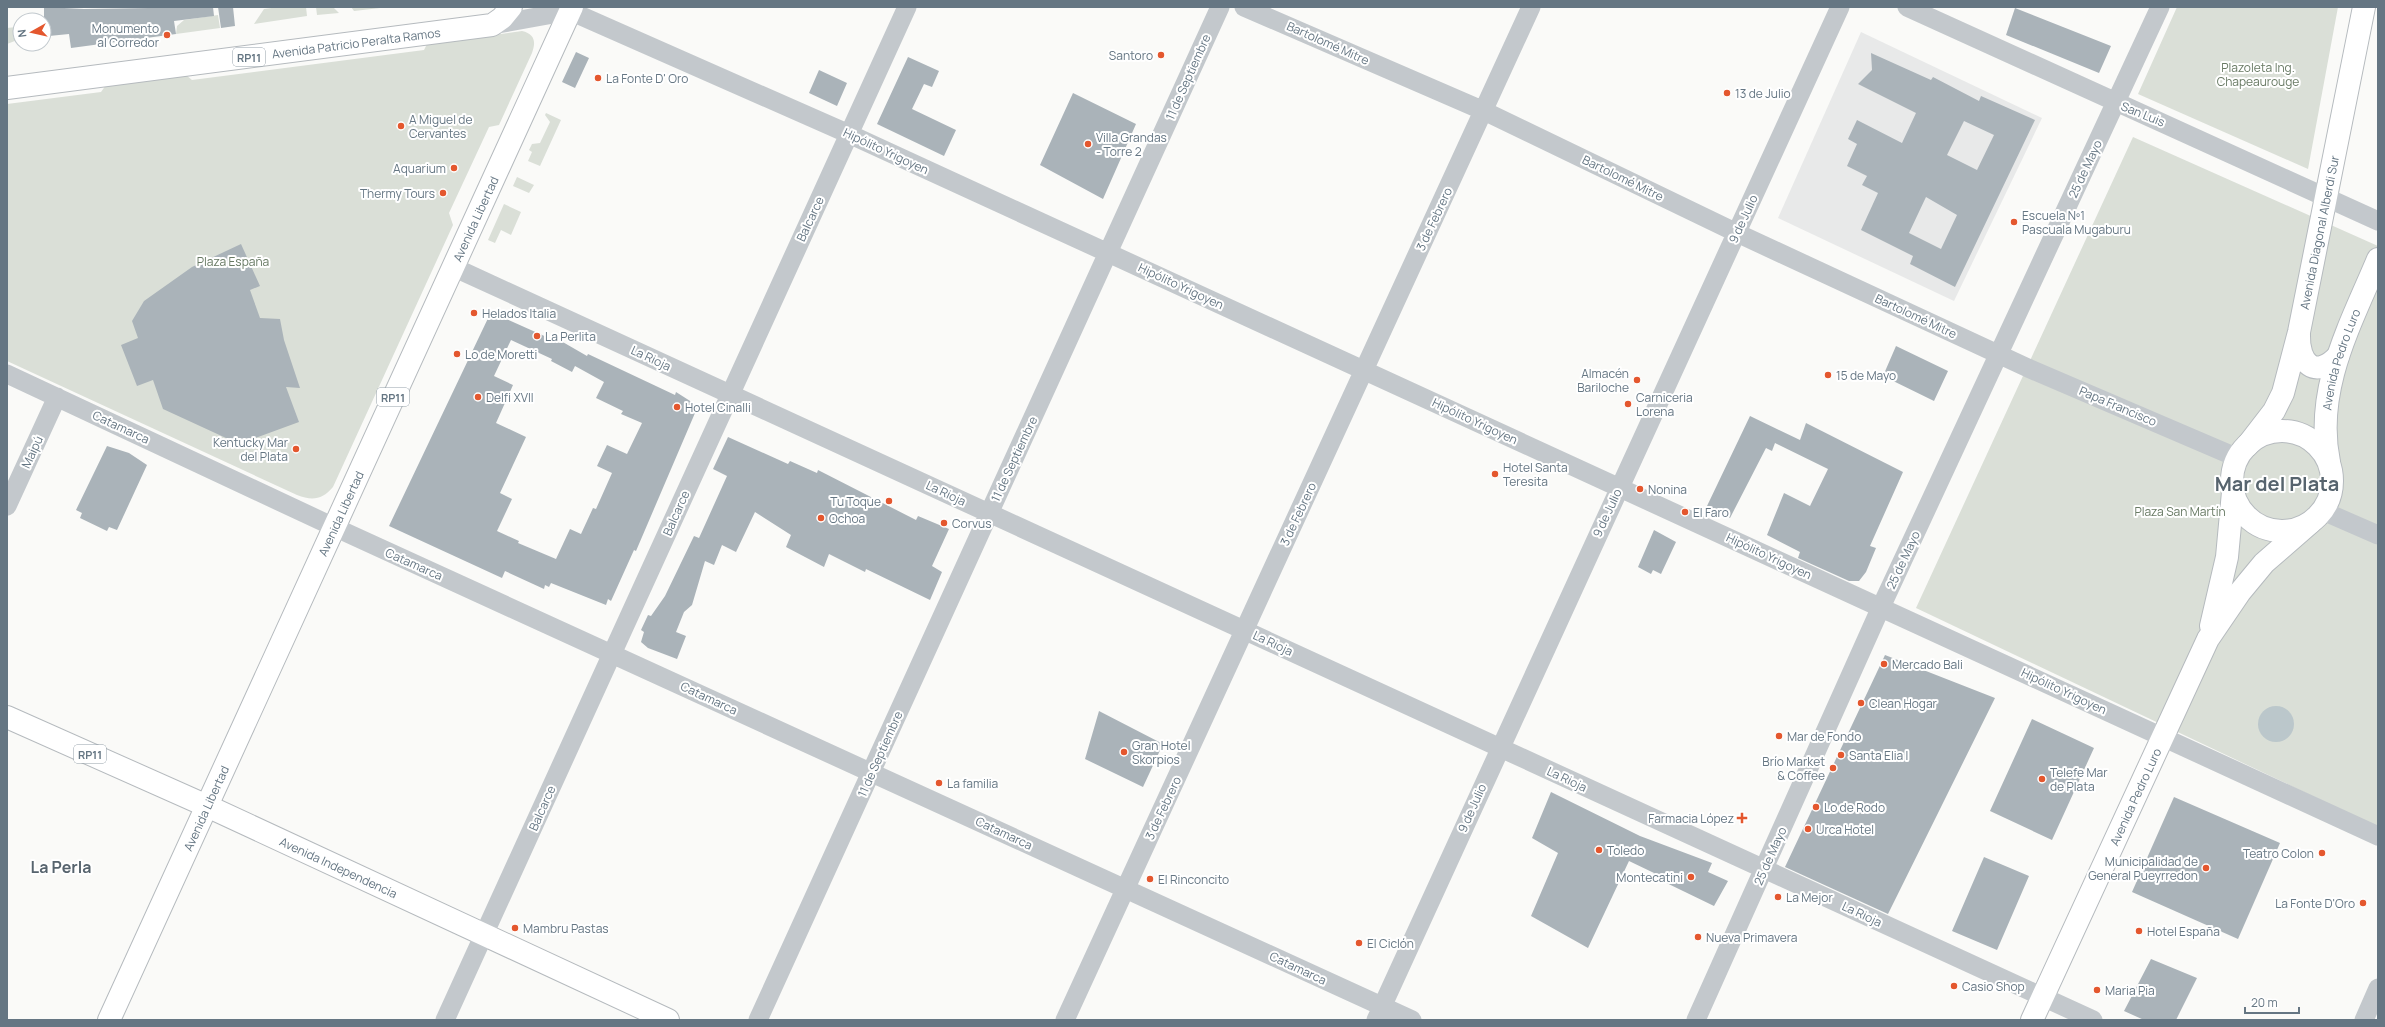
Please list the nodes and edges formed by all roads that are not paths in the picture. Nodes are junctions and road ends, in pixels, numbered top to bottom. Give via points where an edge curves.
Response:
1 (511, 7) edge
2 (907, 7) edge
3 (1220, 7) edge
4 (1244, 7) edge
5 (1531, 7) edge
6 (1840, 7) edge
7 (1908, 7) edge
8 (2160, 7) edge
9 (2364, 7) edge
10 (571, 9) edge
11 (492, 25) junction
12 (7, 88) edge
13 (2115, 103) junction
14 (1484, 111) junction
15 (850, 134) junction
16 (2327, 198) junction
17 (2378, 221) edge
18 (1737, 233) junction
19 (1108, 252) junction
20 (2378, 258) edge
21 (453, 267) junction
22 (2299, 332) junction
23 (1999, 354) junction
24 (2338, 356) junction
25 (1364, 370) junction
26 (7, 374) edge
27 (730, 394) junction
28 (57, 397) junction
29 (2243, 452) junction
30 (2330, 465) junction
31 (1619, 487) junction
32 (2233, 487) junction
33 (7, 506) edge
34 (989, 513) junction
35 (2316, 517) junction
36 (334, 527) junction
37 (2378, 535) edge
38 (1881, 607) junction
39 (1244, 630) junction
40 (2208, 639) junction
41 (612, 654) junction
42 (7, 717) edge
43 (2162, 736) junction
44 (1499, 747) junction
45 (872, 772) junction
46 (207, 806) junction
47 (2378, 836) edge
48 (1764, 869) junction
49 (1125, 889) junction
50 (484, 935) junction
51 (2378, 988) edge
52 (2043, 997) junction
53 (1379, 1013) edge
54 (109, 1020) edge
55 (445, 1020) edge
56 (668, 1020) edge
57 (758, 1020) edge
58 (1065, 1020) edge
59 (1412, 1020) edge
60 (1696, 1020) edge
61 (2032, 1020) edge
62 (2093, 1020) edge
63 (2364, 1020) edge

1 - 11 main road
2 - 15 street, Balcarce
3 - 19 street, 11 de Septiembre
4 - 14 street, Bartolomé Mitre
5 - 14 street, 3 de Febrero
6 - 18 street, 9 de Julio
7 - 13 street, San Luis
8 - 13 street, 25 de Mayo
9 - 16 main road, Avenida Diagonal Alberdi Sur
10 - 11 street, Avenida Patricio Peralta Ramos
10 - 15 street, Hipólito Yrigoyen
10 - 21 main road, Avenida Libertad / RP11
11 - 12 main road, Avenida Patricio Peralta Ramos / RP11
13 - 16 street, San Luis
13 - 23 street, 25 de Mayo
14 - 18 street, Bartolomé Mitre
14 - 25 street, 3 de Febrero
15 - 19 street, Hipólito Yrigoyen
15 - 27 street, Balcarce
16 - 17 street, San Luis
16 - 22 main road, Avenida Diagonal Alberdi Sur
18 - 23 street, Bartolomé Mitre
18 - 31 street, 9 de Julio
19 - 25 street, Hipólito Yrigoyen
19 - 34 street, 11 de Septiembre
20 - 24 main road, Avenida Pedro Luro
21 - 27 street, La Rioja
21 - 36 main road, Avenida Libertad / RP11
22 - 24 main road via 2302,355 2311,366 2323,367
22 - 29 main road, Avenida Diagonal Alberdi Sur via 2283,393 2274,411
23 - 29 street, Papa Francisco
23 - 38 street, 25 de Mayo
24 - 30 main road, Avenida Pedro Luro via 2325,411 2325,434
25 - 31 street, Hipólito Yrigoyen
25 - 39 street, 3 de Febrero
26 - 28 street, Catamarca
27 - 34 street, La Rioja
27 - 41 street, Balcarce
28 - 33 street, Maipú
28 - 36 street, Catamarca
29 - 30 main road via 2259,437 2272,432 2290,432 2307,438 2321,449
29 - 32 main road via 2233,472
30 - 35 main road via 2331,488
31 - 38 street, Hipólito Yrigoyen
31 - 44 street, 9 de Julio
32 - 35 main road via 2237,502 2245,515 2256,524 2274,531 2293,530
32 - 40 main road, Avenida Pedro Luro via 2227,557
34 - 39 street, La Rioja
34 - 45 street, 11 de Septiembre
35 - 37 street
35 - 40 main road, Avenida Pedro Luro via 2264,563 2240,592
36 - 41 street, Catamarca
36 - 46 main road, Avenida Libertad / RP11
38 - 43 street, Hipólito Yrigoyen
38 - 48 street, 25 de Mayo
39 - 44 street, La Rioja
39 - 49 street, 3 de Febrero
40 - 43 main road, Avenida Pedro Luro
41 - 45 street, Catamarca
41 - 50 street, Balcarce
42 - 46 main road, Avenida Independencia / RP11
43 - 47 street, Hipólito Yrigoyen
43 - 52 main road, Avenida Pedro Luro
44 - 48 street, La Rioja
44 - 53 street, 9 de Julio
45 - 49 street, Catamarca
45 - 57 street, 11 de Septiembre
46 - 50 main road, Avenida Independencia
46 - 54 main road, Avenida Libertad
48 - 52 street, La Rioja
48 - 60 street, 25 de Mayo
49 - 53 street, Catamarca
49 - 58 street, 3 de Febrero
50 - 55 street, Balcarce
50 - 56 main road, Avenida Independencia
51 - 63 street
52 - 61 main road, Avenida Pedro Luro
52 - 62 street, La Rioja
53 - 59 street, Catamarca

